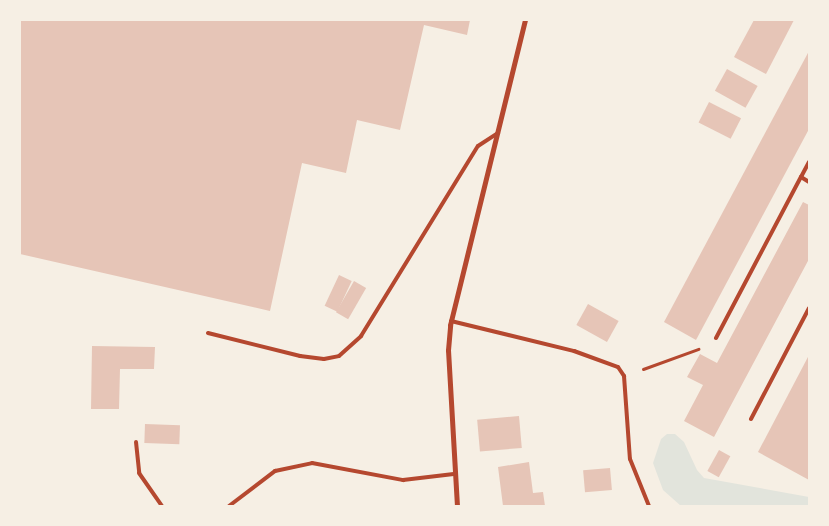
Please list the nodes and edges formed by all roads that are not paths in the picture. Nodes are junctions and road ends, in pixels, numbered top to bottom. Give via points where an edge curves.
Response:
1 (525, 20) edge
2 (498, 133) junction
3 (809, 162) edge
4 (801, 177) junction
5 (809, 182) edge
6 (809, 308) edge
7 (451, 321) junction
8 (208, 333) dead end
9 (716, 338) road end
10 (751, 419) dead end
11 (136, 442) dead end
12 (454, 474) junction
13 (162, 506) edge
14 (229, 506) edge
15 (457, 506) edge
16 (649, 506) edge

1 - 2 street
2 - 7 street
2 - 8 lane via 478,146 361,336 339,356 324,360 300,356
3 - 4 lane
4 - 5 lane
4 - 9 lane
6 - 10 lane
7 - 12 street via 448,350
7 - 16 lane via 618,367 624,376 630,459
11 - 13 lane via 139,473
12 - 14 lane via 403,480 312,463 275,472
12 - 15 street

